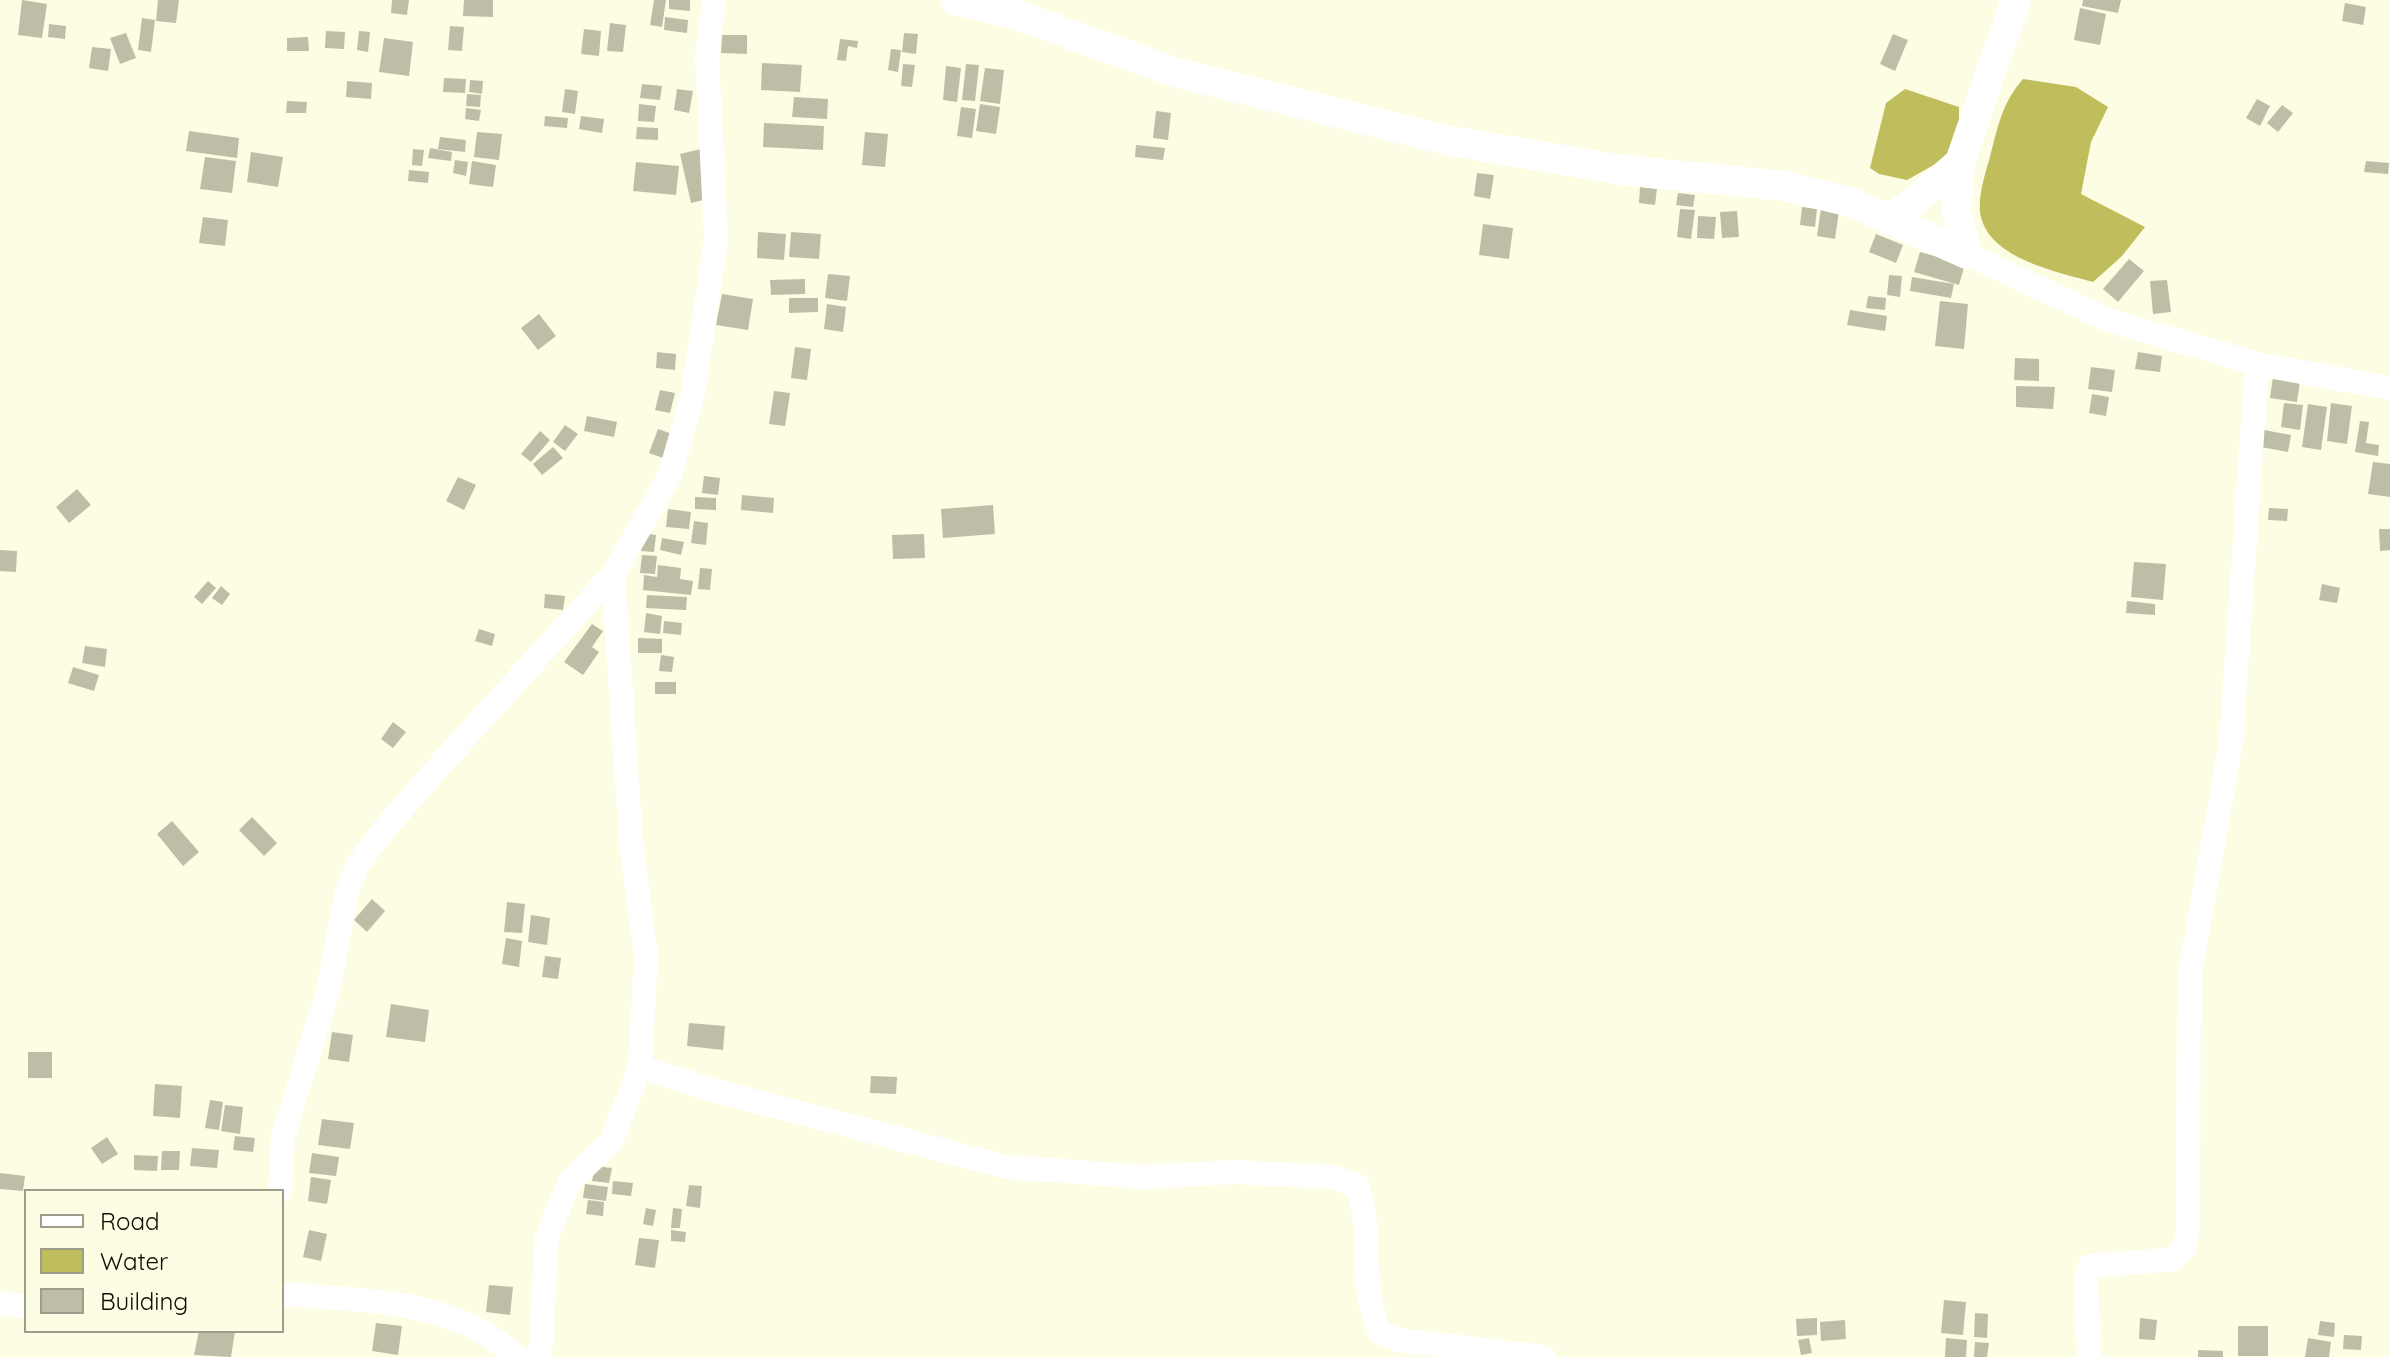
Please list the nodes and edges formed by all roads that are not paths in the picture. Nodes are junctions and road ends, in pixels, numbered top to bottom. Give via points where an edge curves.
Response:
1 (714, 0) edge
2 (955, 0) edge
3 (2016, 0) edge
4 (1960, 162) junction
5 (1887, 219) junction
6 (1967, 254) junction
7 (2257, 364) junction
8 (2390, 388) edge
9 (613, 574) junction
10 (640, 1067) junction
11 (280, 1189) edge
12 (284, 1294) edge
13 (0, 1303) edge
14 (24, 1307) edge
15 (517, 1357) edge
16 (540, 1357) edge
17 (1544, 1357) edge
18 (2089, 1357) edge

1 - 9 street via 707,56 716,239 693,394 669,478
2 - 5 main road via 1014,14 1174,72 1446,140 1621,170 1785,186 1850,202
3 - 4 main road
4 - 5 main road
4 - 6 main road via 1957,212
5 - 6 main road
6 - 7 street via 2108,320
7 - 8 street
7 - 18 street via 2231,743 2189,978 2185,1247 2174,1259 2090,1266
9 - 10 street via 631,842 646,956
9 - 11 street via 391,821 358,865 347,891 328,991 283,1137
10 - 16 street via 611,1142 570,1181 547,1236
10 - 17 street via 1007,1167 1144,1177 1235,1172 1332,1177 1357,1185 1366,1210 1371,1314 1380,1332 1398,1340
12 - 15 street via 440,1312 491,1334
13 - 14 street

